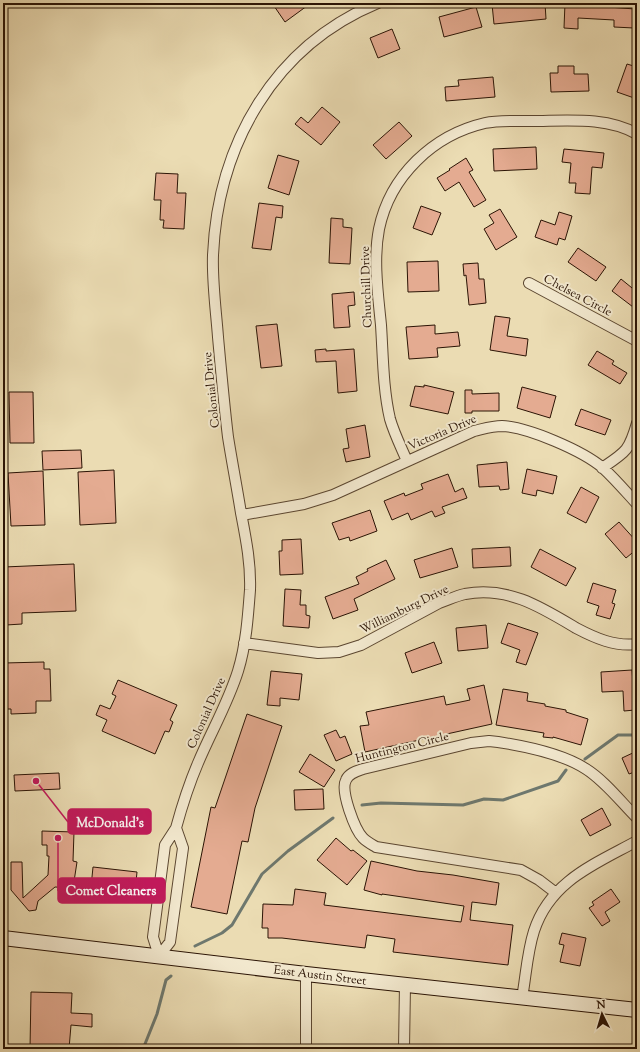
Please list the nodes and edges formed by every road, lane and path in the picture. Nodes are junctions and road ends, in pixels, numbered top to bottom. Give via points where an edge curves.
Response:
1 (378, 3) edge
2 (637, 134) edge
3 (528, 283) dead end
4 (637, 342) edge
5 (637, 423) edge
6 (407, 461) junction
7 (602, 468) junction
8 (637, 504) edge
9 (242, 515) junction
10 (244, 643) junction
11 (637, 644) edge
12 (637, 818) edge
13 (176, 828) junction
14 (637, 841) edge
15 (556, 893) junction
16 (3, 938) edge
17 (159, 956) junction
18 (306, 974) junction
19 (405, 985) junction
20 (522, 998) junction
21 (637, 1010) edge
22 (306, 1049) edge
23 (404, 1049) edge

1 - 9 street, Colonial Drive via 333,26 299,52 264,94 231,157 225,176 214,239 213,274 226,416
2 - 6 street, Churchill Drive via 617,126 578,121 486,123 445,138 417,160 396,184 379,229 377,274 390,417
3 - 4 street, Chelsea Circle
5 - 7 street via 625,452
6 - 7 street, Victoria Drive via 474,431 502,426 517,428 562,444
6 - 9 street, Victoria Drive via 333,495 304,504
7 - 8 street, Victoria Drive
9 - 10 street, Colonial Drive via 250,571
10 - 11 street, Williamburg Drive via 318,653 338,652 360,645 439,603 464,594 493,592 535,604 602,641
10 - 13 street, Colonial Drive via 233,685 193,774
12 - 15 street, Huntington Circle via 595,776 577,764 556,756 498,742 471,743 363,769 354,772 345,781 345,792 354,823 359,833 376,847 516,869 529,874
13 - 17 street, Colonial Drive via 165,845 153,937
13 - 17 street via 183,848 170,942
14 - 15 street via 576,875
15 - 20 street via 542,912 534,932
16 - 17 main road, East Austin Street
17 - 18 main road, East Austin Street
18 - 19 main road, East Austin Street
18 - 22 street
19 - 20 main road, East Austin Street
19 - 23 street
20 - 21 main road, East Austin Street

